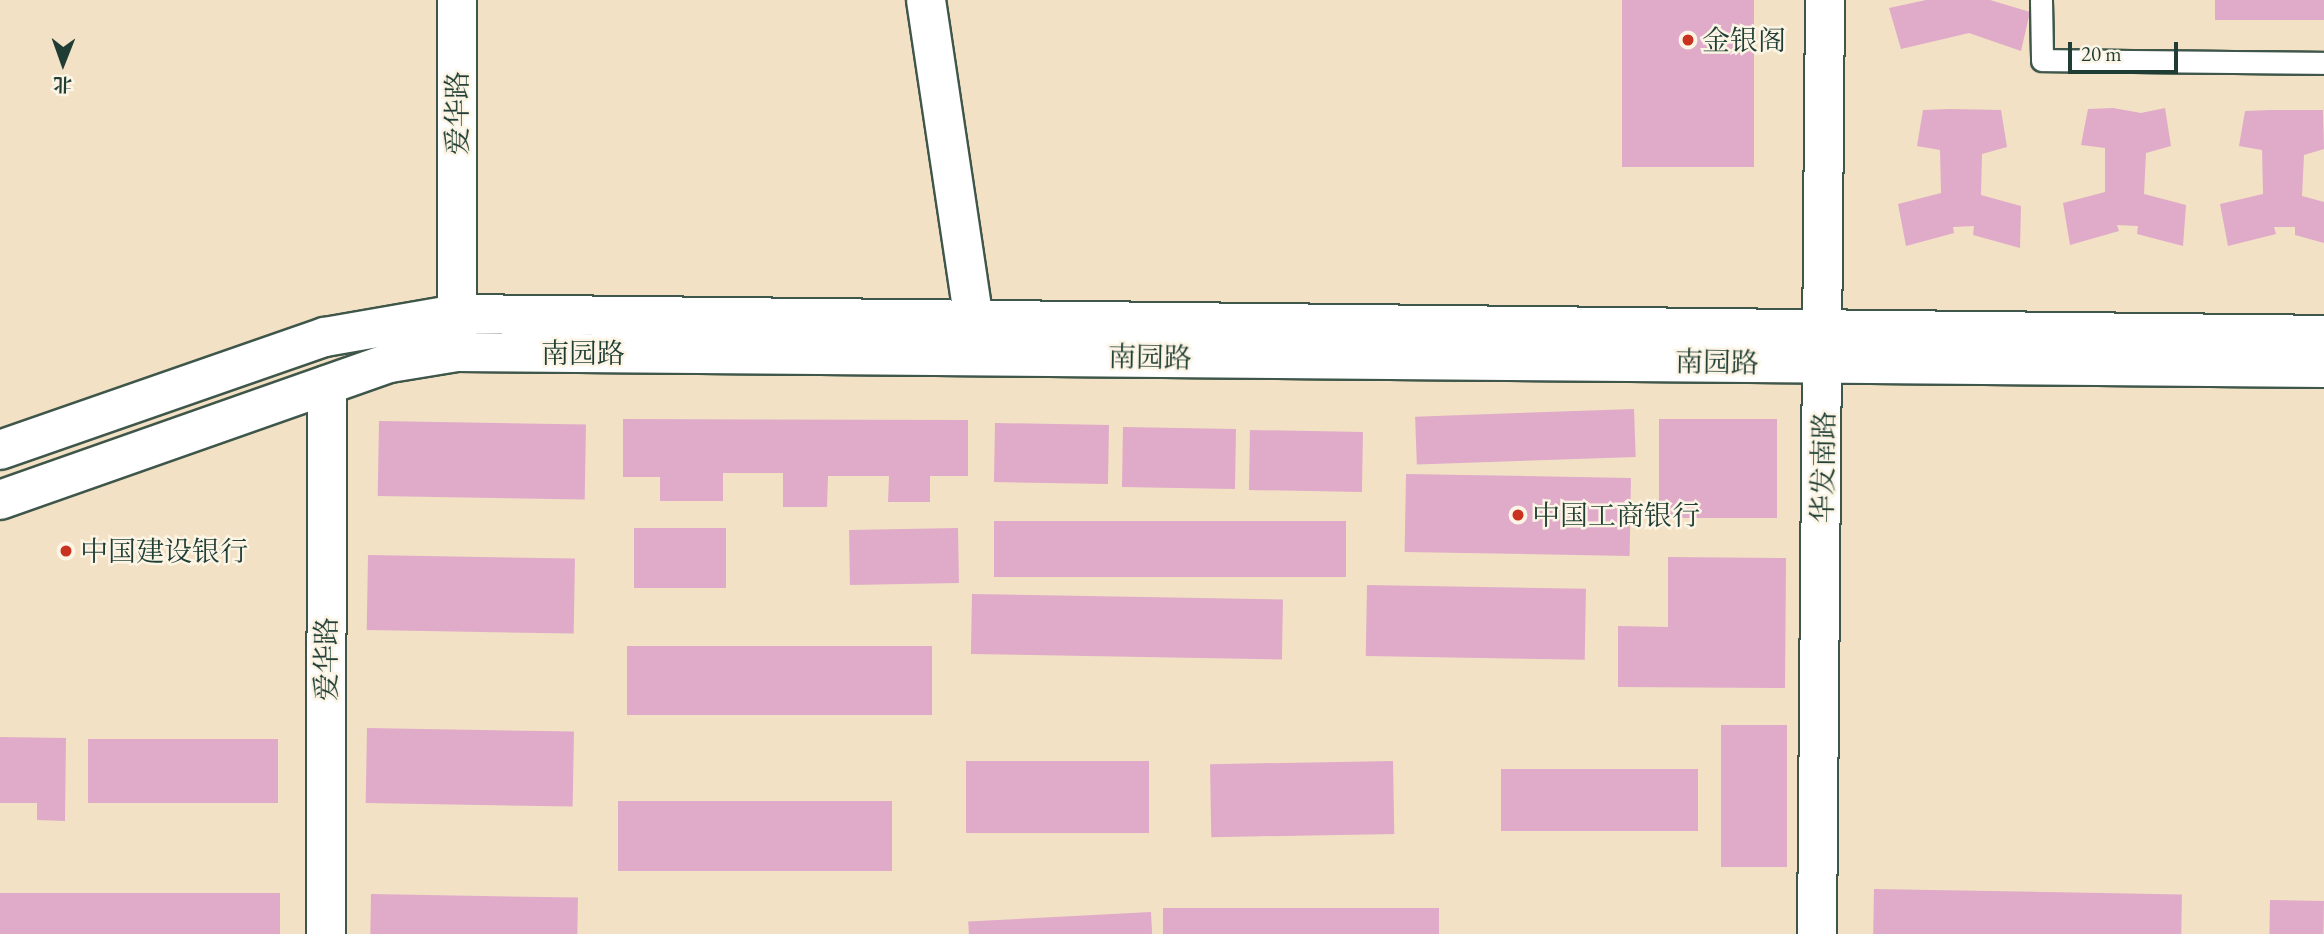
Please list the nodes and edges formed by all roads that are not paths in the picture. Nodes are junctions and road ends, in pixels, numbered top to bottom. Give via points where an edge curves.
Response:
1 (457, 0) edge
2 (926, 0) edge
3 (1825, 0) edge
4 (2042, 0) edge
5 (2324, 63) edge
6 (457, 314) junction
7 (2324, 335) edge
8 (977, 338) junction
9 (1824, 347) junction
10 (457, 352) junction
11 (2324, 368) edge
12 (327, 385) junction
13 (0, 450) edge
14 (0, 500) edge
15 (326, 934) edge
16 (1817, 934) edge

1 - 6 main road, 爱华路
2 - 8 main road
3 - 9 main road, 华发南路
4 - 5 lane via 2042,60
6 - 8 main road, 南园路
6 - 10 main road, 爱华路
6 - 13 main road, 南园路 via 325,337
7 - 9 main road, 南园路
8 - 9 main road, 南园路
8 - 10 main road, 南园路
9 - 11 main road, 南园路
9 - 16 main road, 华发南路
10 - 12 main road, 南园路 via 390,363
12 - 14 main road, 南园路
12 - 15 main road, 爱华路

